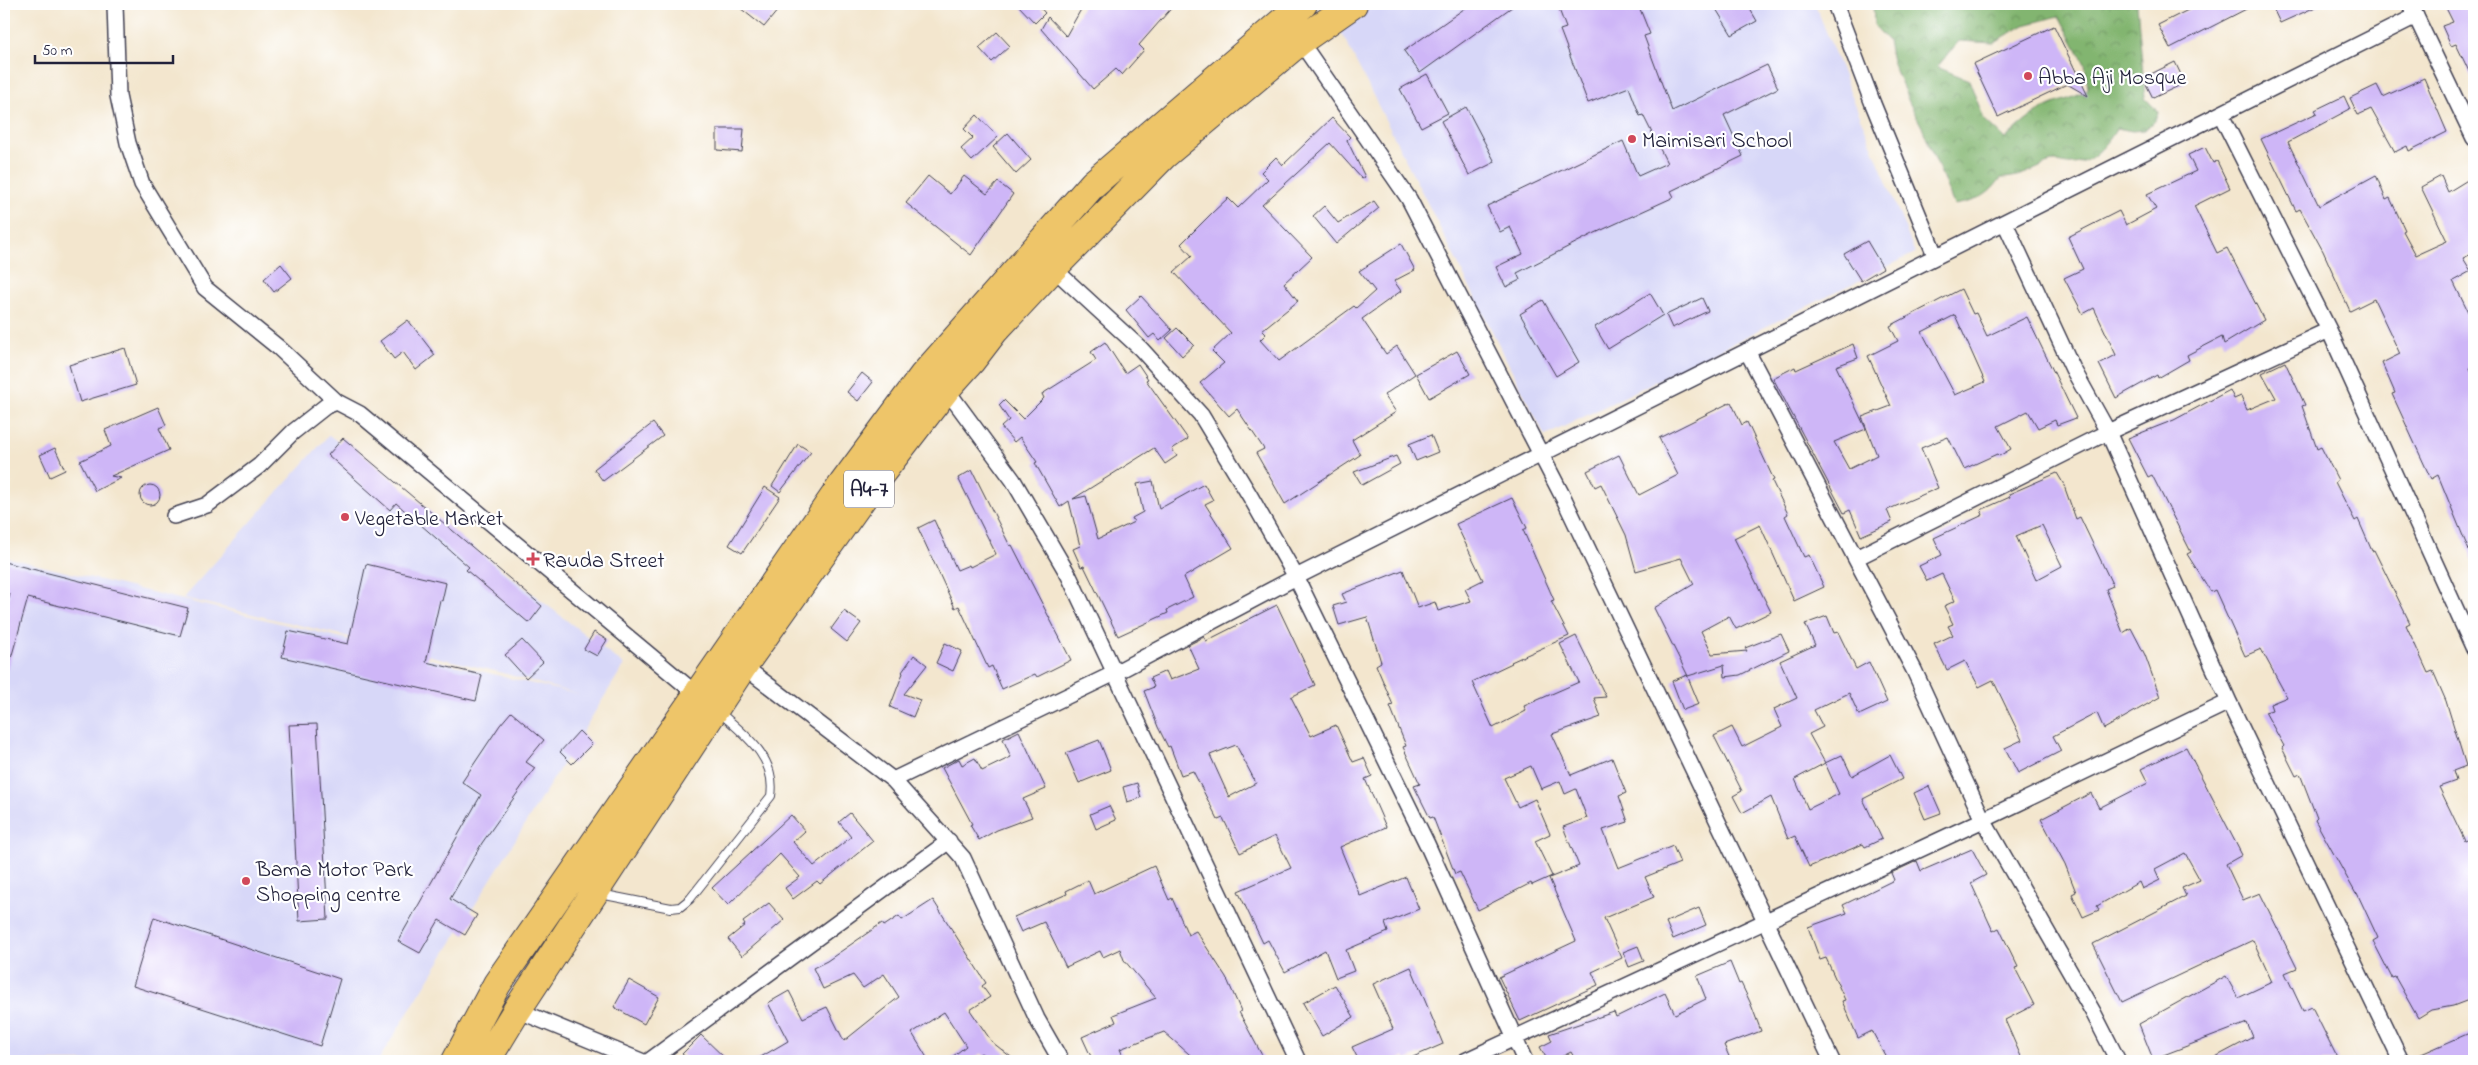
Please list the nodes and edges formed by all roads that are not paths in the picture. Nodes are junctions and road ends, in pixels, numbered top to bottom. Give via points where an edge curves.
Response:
1 (115, 4) edge
2 (1303, 4) edge
3 (1352, 4) edge
4 (1835, 4) edge
5 (2413, 10) edge
6 (1300, 40) junction
7 (2221, 114) junction
8 (2474, 138) edge
9 (2005, 223) junction
10 (1935, 255) junction
11 (1053, 268) junction
12 (2329, 330) junction
13 (1747, 352) junction
14 (946, 389) junction
15 (337, 402) junction
16 (2108, 432) junction
17 (891, 440) junction
18 (1541, 454) junction
19 (174, 516) dead end
20 (1856, 558) junction
21 (1296, 577) junction
22 (2474, 649) edge
23 (743, 666) junction
24 (1113, 674) junction
25 (706, 702) junction
26 (2229, 702) junction
27 (893, 780) junction
28 (1983, 820) junction
29 (949, 841) junction
30 (571, 877) junction
31 (594, 893) junction
32 (1763, 921) junction
33 (517, 1010) junction
34 (1514, 1039) junction
35 (456, 1061) edge
36 (486, 1061) edge
37 (641, 1061) edge
38 (649, 1061) edge
39 (1061, 1061) edge
40 (1298, 1061) edge
41 (1465, 1061) edge
42 (1525, 1061) edge
43 (1832, 1061) edge
44 (2118, 1061) edge
45 (2401, 1061) edge

1 - 15 street via 118,96 128,143 142,184 205,288 279,348
2 - 17 highway, A4-7 via 1093,184 923,376
3 - 6 highway, A4-7
4 - 10 street
5 - 7 street
5 - 8 street
6 - 11 highway, A4-7 via 1164,156
6 - 18 street via 1409,199
7 - 9 street
7 - 12 street
9 - 10 street
9 - 16 street via 2073,369
10 - 13 street
11 - 14 highway, A4-7
11 - 21 street via 1141,348 1201,415
12 - 16 street
12 - 22 street
13 - 18 street
13 - 20 street
14 - 17 highway, A4-7
14 - 24 street via 1013,480 1069,576
15 - 19 street via 326,406 293,432 259,466 207,505
15 - 25 street via 360,414
16 - 20 street
16 - 26 street
17 - 23 highway, A4-7
17 - 25 highway, A4-7 via 843,484
18 - 21 street
18 - 32 street
20 - 28 street via 1914,670
21 - 24 street
21 - 34 street via 1427,844
23 - 25 highway, A4-7
23 - 27 street
24 - 27 street
24 - 40 street
25 - 30 highway, A4-7
25 - 31 highway, A4-7
25 - 31 lane via 756,744 765,761 772,786 771,796 680,908
26 - 28 street
26 - 45 street
27 - 29 street
28 - 32 street
28 - 44 street via 2094,1012
29 - 38 street
29 - 39 street via 963,858 1037,1019
30 - 31 highway
30 - 35 highway, A4-7 via 497,984
31 - 33 highway, A4-7
32 - 34 street
32 - 43 street
33 - 36 highway, A4-7
33 - 37 street
34 - 41 street
34 - 42 street

